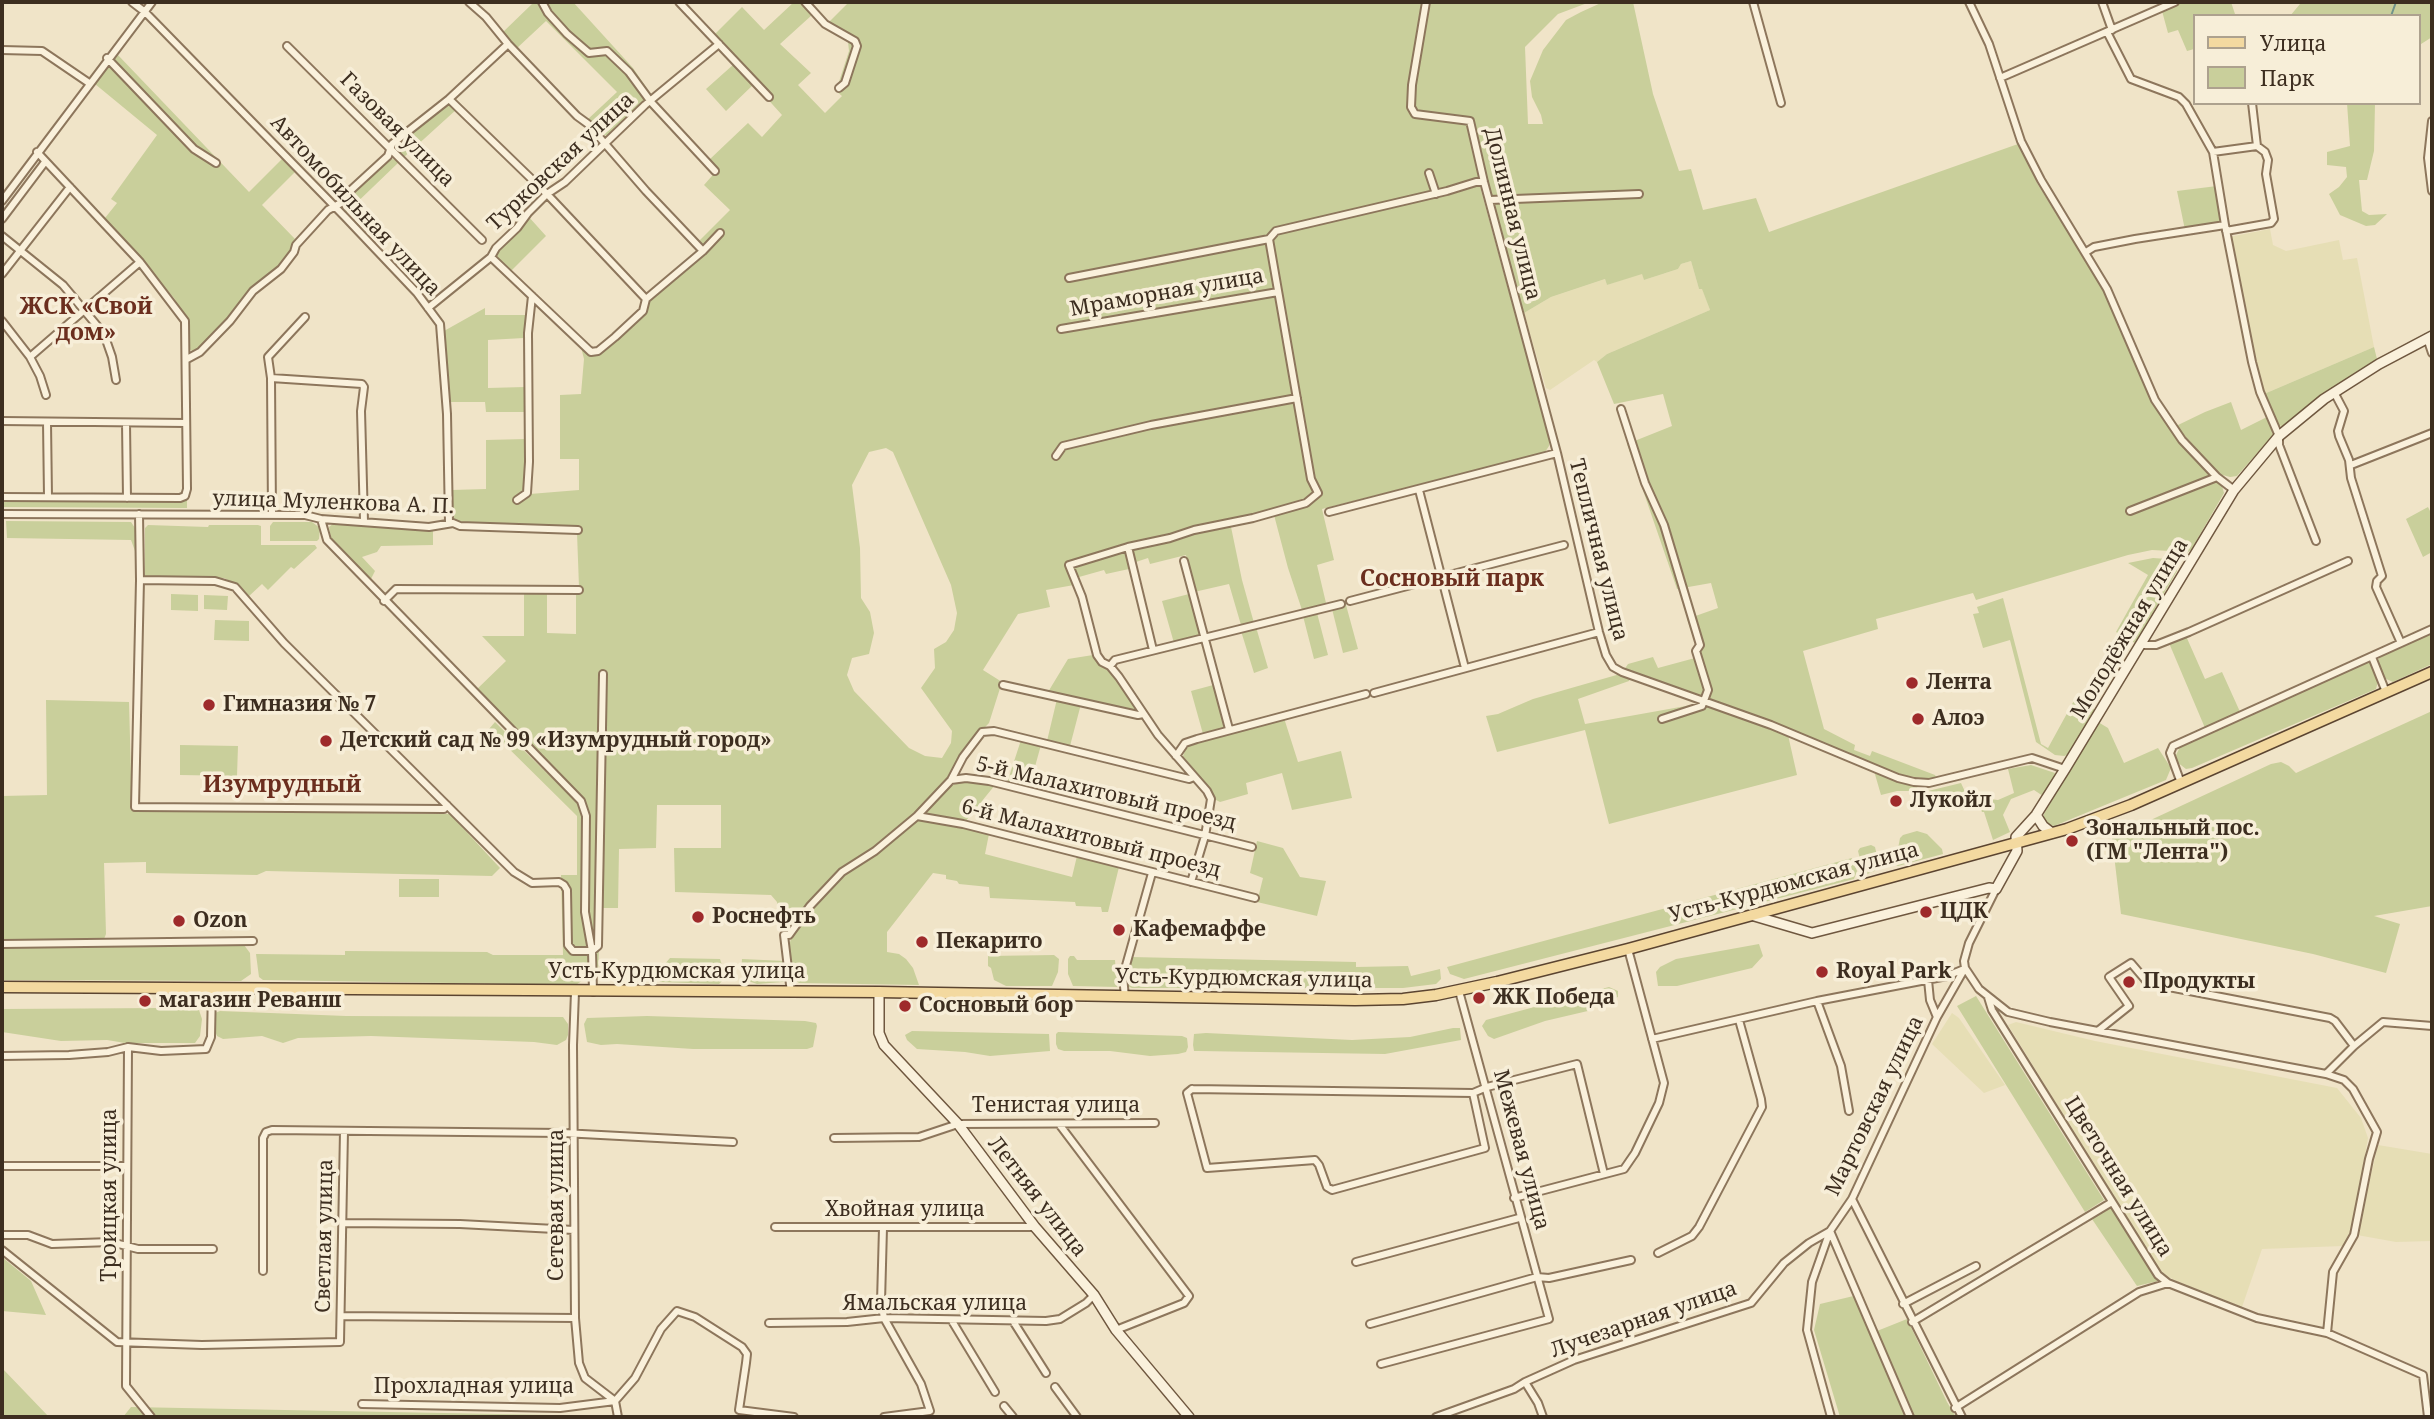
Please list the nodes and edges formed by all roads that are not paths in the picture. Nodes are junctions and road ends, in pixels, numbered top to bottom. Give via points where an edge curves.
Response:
1 (132, 2) edge
2 (152, 2) edge
3 (469, 2) edge
4 (542, 2) edge
5 (679, 2) edge
6 (805, 2) edge
7 (1426, 2) edge
8 (1753, 2) edge
9 (1969, 2) edge
10 (2102, 2) edge
11 (2175, 2) edge
12 (145, 12) junction
13 (2109, 31) junction
14 (508, 44) junction
15 (719, 44) junction
16 (287, 46) dead end
17 (2, 50) edge
18 (107, 58) junction
19 (2000, 78) junction
20 (89, 83) junction
21 (839, 88) dead end
22 (769, 97) dead end
23 (449, 99) junction
24 (651, 102) junction
25 (1781, 103) dead end
26 (2252, 105) edge
27 (2432, 121) edge
28 (2431, 139) edge
29 (606, 143) junction
30 (2256, 146) junction
31 (390, 149) junction
32 (37, 152) junction
33 (2213, 152) junction
34 (45, 162) junction
35 (216, 163) dead end
36 (715, 171) dead end
37 (1429, 173) dead end
38 (1484, 182) junction
39 (70, 187) junction
40 (2432, 191) edge
41 (547, 194) junction
42 (1436, 194) junction
43 (1639, 194) dead end
44 (1490, 200) junction
45 (2, 201) edge
46 (335, 207) junction
47 (2, 219) edge
48 (2225, 228) junction
49 (720, 233) dead end
50 (2, 236) edge
51 (1269, 239) junction
52 (482, 240) dead end
53 (20, 251) junction
54 (703, 251) junction
55 (2086, 252) junction
56 (491, 257) junction
57 (140, 262) junction
58 (2, 274) edge
59 (1069, 278) dead end
60 (1278, 292) junction
61 (532, 296) junction
62 (646, 299) junction
63 (428, 308) junction
64 (85, 310) junction
65 (305, 317) dead end
66 (2, 321) edge
67 (1061, 330) dead end
68 (2430, 337) edge
69 (2432, 353) edge
70 (30, 357) junction
71 (187, 359) junction
72 (271, 378) junction
73 (116, 380) dead end
74 (2334, 392) junction
75 (46, 395) dead end
76 (1297, 398) junction
77 (1621, 408) dead end
78 (2, 421) edge
79 (47, 422) junction
80 (126, 423) junction
81 (187, 423) junction
82 (2432, 433) edge
83 (2279, 436) junction
84 (1553, 440) joint
85 (1557, 453) junction
86 (1056, 456) dead end
87 (2351, 464) junction
88 (2217, 477) junction
89 (1419, 490) junction
90 (2234, 490) junction
91 (2, 497) edge
92 (48, 497) junction
93 (127, 498) junction
94 (517, 500) dead end
95 (2130, 511) dead end
96 (1329, 512) dead end
97 (2, 514) edge
98 (139, 514) junction
99 (272, 515) junction
100 (321, 519) junction
101 (364, 521) junction
102 (449, 523) junction
103 (578, 530) dead end
104 (2316, 541) dead end
105 (1564, 545) dead end
106 (1128, 547) junction
107 (1184, 561) dead end
108 (2348, 561) dead end
109 (1441, 577) junction
110 (140, 580) junction
111 (579, 590) dead end
112 (384, 601) junction
113 (1350, 601) dead end
114 (1340, 604) dead end
115 (2432, 629) edge
116 (1599, 632) junction
117 (1205, 638) junction
118 (2400, 643) junction
119 (2140, 645) junction
120 (1153, 650) junction
121 (2372, 657) junction
122 (1110, 666) junction
123 (1465, 668) junction
124 (2432, 672) edge
125 (603, 674) dead end
126 (1003, 685) dead end
127 (2386, 692) junction
128 (1374, 693) dead end
129 (1366, 694) dead end
130 (1705, 701) junction
131 (1143, 714) junction
132 (1662, 719) dead end
133 (1229, 729) junction
134 (1176, 756) junction
135 (2066, 769) junction
136 (1194, 777) junction
137 (951, 780) junction
138 (2181, 783) junction
139 (447, 806) junction
140 (2036, 815) junction
141 (917, 816) junction
142 (2052, 833) junction
143 (1205, 836) junction
144 (2016, 843) junction
145 (1252, 847) dead end
146 (1152, 873) junction
147 (1191, 883) junction
148 (1996, 889) junction
149 (1255, 898) dead end
150 (1751, 915) junction
151 (253, 941) dead end
152 (2, 944) edge
153 (1628, 948) junction
154 (592, 951) junction
155 (1965, 968) junction
156 (1928, 980) junction
157 (2, 987) edge
158 (212, 989) junction
159 (1459, 990) junction
160 (575, 992) junction
161 (593, 992) junction
162 (879, 992) junction
163 (791, 993) junction
164 (1125, 997) junction
165 (1989, 997) junction
166 (1817, 1001) junction
167 (1937, 1017) junction
168 (1739, 1020) junction
169 (2432, 1026) edge
170 (2099, 1030) junction
171 (1652, 1040) junction
172 (2354, 1046) junction
173 (128, 1048) junction
174 (2, 1056) edge
175 (2326, 1074) junction
176 (1487, 1087) junction
177 (1473, 1093) junction
178 (1850, 1111) dead end
179 (1155, 1123) dead end
180 (1059, 1124) junction
181 (958, 1125) junction
182 (344, 1131) junction
183 (574, 1135) junction
184 (834, 1138) dead end
185 (733, 1142) dead end
186 (1501, 1144) junction
187 (1485, 1148) junction
188 (2, 1166) edge
189 (126, 1166) junction
190 (1604, 1174) junction
191 (1514, 1198) junction
192 (1852, 1199) junction
193 (2112, 1202) junction
194 (1519, 1218) junction
195 (344, 1223) junction
196 (775, 1227) dead end
197 (1035, 1227) junction
198 (883, 1228) junction
199 (574, 1230) junction
200 (1830, 1231) junction
201 (2, 1235) edge
202 (125, 1246) junction
203 (213, 1249) dead end
204 (2, 1250) edge
205 (1657, 1253) dead end
206 (1631, 1260) dead end
207 (1356, 1262) dead end
208 (1976, 1266) dead end
209 (262, 1271) dead end
210 (1537, 1277) junction
211 (2168, 1283) junction
212 (1094, 1295) junction
213 (1903, 1304) junction
214 (341, 1316) junction
215 (575, 1318) junction
216 (884, 1318) junction
217 (952, 1321) junction
218 (1013, 1321) junction
219 (1912, 1322) junction
220 (769, 1323) dead end
221 (1370, 1324) dead end
222 (1116, 1330) junction
223 (2327, 1333) junction
224 (127, 1343) junction
225 (1381, 1364) dead end
226 (1046, 1373) dead end
227 (1525, 1382) junction
228 (1055, 1387) dead end
229 (995, 1392) dead end
230 (615, 1401) junction
231 (362, 1404) dead end
232 (1004, 1406) dead end
233 (1955, 1408) junction
234 (151, 1417) edge
235 (618, 1417) edge
236 (794, 1417) edge
237 (884, 1417) edge
238 (1013, 1417) edge
239 (1077, 1417) edge
240 (1189, 1417) edge
241 (1436, 1417) edge
242 (1544, 1417) edge
243 (1831, 1417) edge
244 (1910, 1417) edge
245 (1962, 1417) edge
246 (2428, 1417) edge

1 - 12 street, Автомобильная улица
2 - 12 street
3 - 14 street
4 - 24 street via 589,53 607,51
5 - 15 street
6 - 21 street via 825,24 855,41 857,51
7 - 38 street, Долинная улица via 1411,107 1415,114 1470,121
8 - 25 street
9 - 19 street
10 - 13 street
11 - 13 street
12 - 18 street
12 - 46 street, Автомобильная улица
13 - 19 street
13 - 33 street via 2131,79 2179,97
14 - 23 street
14 - 29 street
15 - 22 street
15 - 24 street, Турковская улица
16 - 31 street, Газовая улица
17 - 20 street via 42,51
18 - 20 street
18 - 35 street via 194,149
19 - 55 street via 2021,141
20 - 32 street
23 - 31 street
23 - 41 street
24 - 29 street, Турковская улица
24 - 36 street
26 - 30 street
27 - 28 street
28 - 40 street via 2428,171
29 - 41 street, Турковская улица
29 - 54 street
30 - 33 street
30 - 48 street via 2266,152 2268,160 2274,219
31 - 46 street
31 - 52 street, Газовая улица
32 - 34 street
32 - 45 street
33 - 48 street
34 - 39 street
34 - 47 street
37 - 42 street
38 - 42 street
38 - 44 street, Долинная улица
39 - 53 street
39 - 57 street
41 - 56 street, Турковская улица
41 - 62 street
42 - 51 street via 1276,231
43 - 44 street
44 - 84 street, Долинная улица
46 - 63 street, Автомобильная улица
46 - 71 street via 296,245 281,269 253,290 230,321
48 - 55 street via 2135,239
48 - 83 street via 2252,362
49 - 54 street
50 - 53 street
51 - 59 street
51 - 60 street
53 - 58 street
53 - 64 street via 63,285
54 - 62 street
55 - 88 street via 2155,400 2182,440
56 - 61 street
56 - 63 street, Турковская улица
57 - 64 street
57 - 71 street via 185,321
60 - 67 street, Мраморная улица
60 - 76 street
61 - 62 street via 591,352 598,351 643,311
61 - 94 street via 528,333 530,462 527,493
63 - 102 street, Автомобильная улица via 440,324
64 - 70 street
64 - 73 street via 104,334
65 - 72 street via 268,357
66 - 70 street
68 - 69 street, Молодёжная улица
68 - 74 street, Молодёжная улица
70 - 75 street
71 - 81 street
72 - 99 street
72 - 101 street via 364,387 360,411
74 - 83 street, Молодёжная улица
74 - 87 street via 2344,411 2338,431
76 - 86 street via 1063,446
76 - 106 street via 1311,479 1318,494 1306,503 1253,518
77 - 130 street via 1664,525 1700,645 1696,651 1708,690
78 - 79 street
79 - 80 street
79 - 92 street
80 - 81 street
80 - 93 street
81 - 93 street via 186,496
82 - 87 street
83 - 90 street, Молодёжная улица
83 - 104 street
84 - 85 street, Тепличная улица
85 - 89 street
85 - 116 street, Тепличная улица
87 - 118 street via 2351,478 2382,576 2376,587
88 - 90 street
88 - 95 street
89 - 96 street
89 - 109 street
90 - 119 street, Молодёжная улица
91 - 92 street
92 - 93 street
97 - 98 street, улица Муленкова А. П.
98 - 99 street, улица Муленкова А. П.
98 - 110 street
99 - 100 street, улица Муленкова А. П.
100 - 101 street, улица Муленкова А. П.
100 - 112 street via 327,540
101 - 102 street, улица Муленкова А. П. via 429,527
102 - 103 street, улица Муленкова А. П.
105 - 109 street
106 - 120 street
106 - 122 street via 1069,565 1097,655
107 - 117 street
108 - 119 street via 2189,632 2156,645
109 - 113 street
109 - 123 street
110 - 139 street via 215,581 234,587
110 - 139 street via 135,807
111 - 112 street via 396,589
112 - 154 street via 569,788 584,809 585,912
114 - 117 street
115 - 118 street
116 - 123 street
116 - 130 street, Тепличная улица via 1606,655 1622,673
117 - 120 street
117 - 133 street
118 - 121 street
119 - 135 street, Молодёжная улица
120 - 122 street via 1115,660
121 - 127 street
121 - 138 street via 2174,747 2170,753
122 - 131 street
123 - 128 street
124 - 127 main road, Усть-Курдюмская улица
125 - 154 street via 598,946
126 - 131 street
127 - 138 main road, Усть-Курдюмская улица
129 - 133 street
130 - 132 street
130 - 135 street via 1922,784 2032,758
131 - 134 street
133 - 134 street via 1185,743
134 - 136 street
135 - 140 street, Молодёжная улица
136 - 137 street via 993,731 982,732
136 - 143 street via 1211,799
137 - 141 street
137 - 143 street, 5-й Малахитовый проезд via 989,781
138 - 142 main road, Усть-Курдюмская улица
139 - 154 street via 520,877 532,883 564,885 568,945 573,951
140 - 142 street
140 - 144 street, Молодёжная улица
141 - 146 street, 6-й Малахитовый проезд
141 - 163 street via 876,852 842,873 789,935 784,935
142 - 144 main road, Усть-Курдюмская улица
143 - 145 street, 5-й Малахитовый проезд
143 - 147 street
144 - 148 street, Мартовская улица via 2017,852
144 - 150 main road, Усть-Курдюмская улица
146 - 147 street, 6-й Малахитовый проезд
146 - 164 street via 1123,976
147 - 149 street, 6-й Малахитовый проезд
148 - 150 street via 1812,933
148 - 155 street, Мартовская улица via 1969,943
150 - 153 main road, Усть-Курдюмская улица
151 - 152 street
153 - 159 main road, Усть-Курдюмская улица
153 - 171 street
154 - 161 street
155 - 156 street
155 - 165 street
155 - 167 street, Мартовская улица
156 - 166 street
156 - 167 street
157 - 158 main road, Усть-Курдюмская улица
158 - 160 main road, Усть-Курдюмская улица
158 - 173 street via 211,1037 206,1049
159 - 164 main road, Усть-Курдюмская улица via 1403,999
159 - 176 street, Межевая улица
160 - 161 main road, Усть-Курдюмская улица
160 - 183 street, Сетевая улица
161 - 163 main road, Усть-Курдюмская улица
162 - 163 main road, Усть-Курдюмская улица
162 - 164 main road, Усть-Курдюмская улица
162 - 181 street, Летняя улица via 879,1033 884,1045
165 - 170 street via 2015,1014
165 - 193 street, Цветочная улица via 1992,1010
166 - 168 street
166 - 178 street via 1841,1066
167 - 192 street, Мартовская улица
168 - 171 street
168 - 205 street via 1762,1107 1699,1227 1692,1236
169 - 172 street via 2383,1023
170 - 172 street via 2129,1006 2109,977 2131,963 2148,984 2330,1018
170 - 175 street
171 - 190 street via 1664,1083 1659,1103 1624,1169
172 - 175 street
173 - 174 street
173 - 189 street, Троицкая улица
175 - 223 street via 2353,1089 2377,1132 2354,1235 2333,1272
176 - 177 street
176 - 186 street, Межевая улица
176 - 190 street via 1577,1064
177 - 187 street
177 - 187 street via 1192,1089 1187,1093 1207,1168 1315,1160 1326,1187 1332,1190
179 - 180 street, Тенистая улица
180 - 181 street, Тенистая улица
180 - 222 street via 1189,1296 1184,1303
181 - 184 street, Тенистая улица via 919,1137
181 - 197 street, Летняя улица
182 - 183 street
182 - 195 street, Светлая улица
182 - 209 street via 266,1132
183 - 185 street
183 - 199 street, Сетевая улица
186 - 187 street
186 - 191 street, Межевая улица
188 - 189 street
189 - 202 street, Троицкая улица
190 - 191 street
191 - 194 street, Межевая улица
192 - 200 street, Мартовская улица
192 - 213 street
193 - 211 street, Цветочная улица via 2158,1275
193 - 219 street
194 - 207 street
194 - 210 street, Межевая улица
195 - 199 street
195 - 214 street, Светлая улица
196 - 198 street, Хвойная улица
197 - 198 street, Хвойная улица
197 - 212 street, Летняя улица
198 - 216 street
199 - 215 street, Сетевая улица
200 - 227 street, Лучезарная улица via 1784,1263 1751,1303 1574,1360
200 - 243 street via 1812,1282 1807,1330
200 - 244 street
201 - 202 street via 28,1235 52,1244 111,1242
202 - 203 street
202 - 224 street, Троицкая улица
204 - 224 street via 117,1342
206 - 210 street
208 - 213 street
210 - 221 street
210 - 225 street, Межевая улица via 1549,1319
211 - 223 street, Цветочная улица via 2257,1318
211 - 233 street via 2139,1292
212 - 218 street, Ямальская улица via 1060,1319
212 - 222 street, Летняя улица
213 - 219 street
214 - 215 street
214 - 224 street, Светлая улица via 340,1342
215 - 230 street, Сетевая улица via 585,1378
216 - 217 street, Ямальская улица
216 - 220 street, Ямальская улица
216 - 237 street via 921,1384 930,1411
217 - 218 street, Ямальская улица
217 - 229 street
218 - 226 street
219 - 233 street
222 - 240 street, Летняя улица
223 - 246 street, Цветочная улица via 2423,1375
224 - 234 street, Троицкая улица via 126,1386
227 - 241 street, Лучезарная улица
227 - 242 street
228 - 239 street
230 - 231 street, Прохладная улица via 560,1408
230 - 235 street
230 - 236 street via 677,1311 743,1347 747,1363 739,1410
232 - 238 street
233 - 245 street

